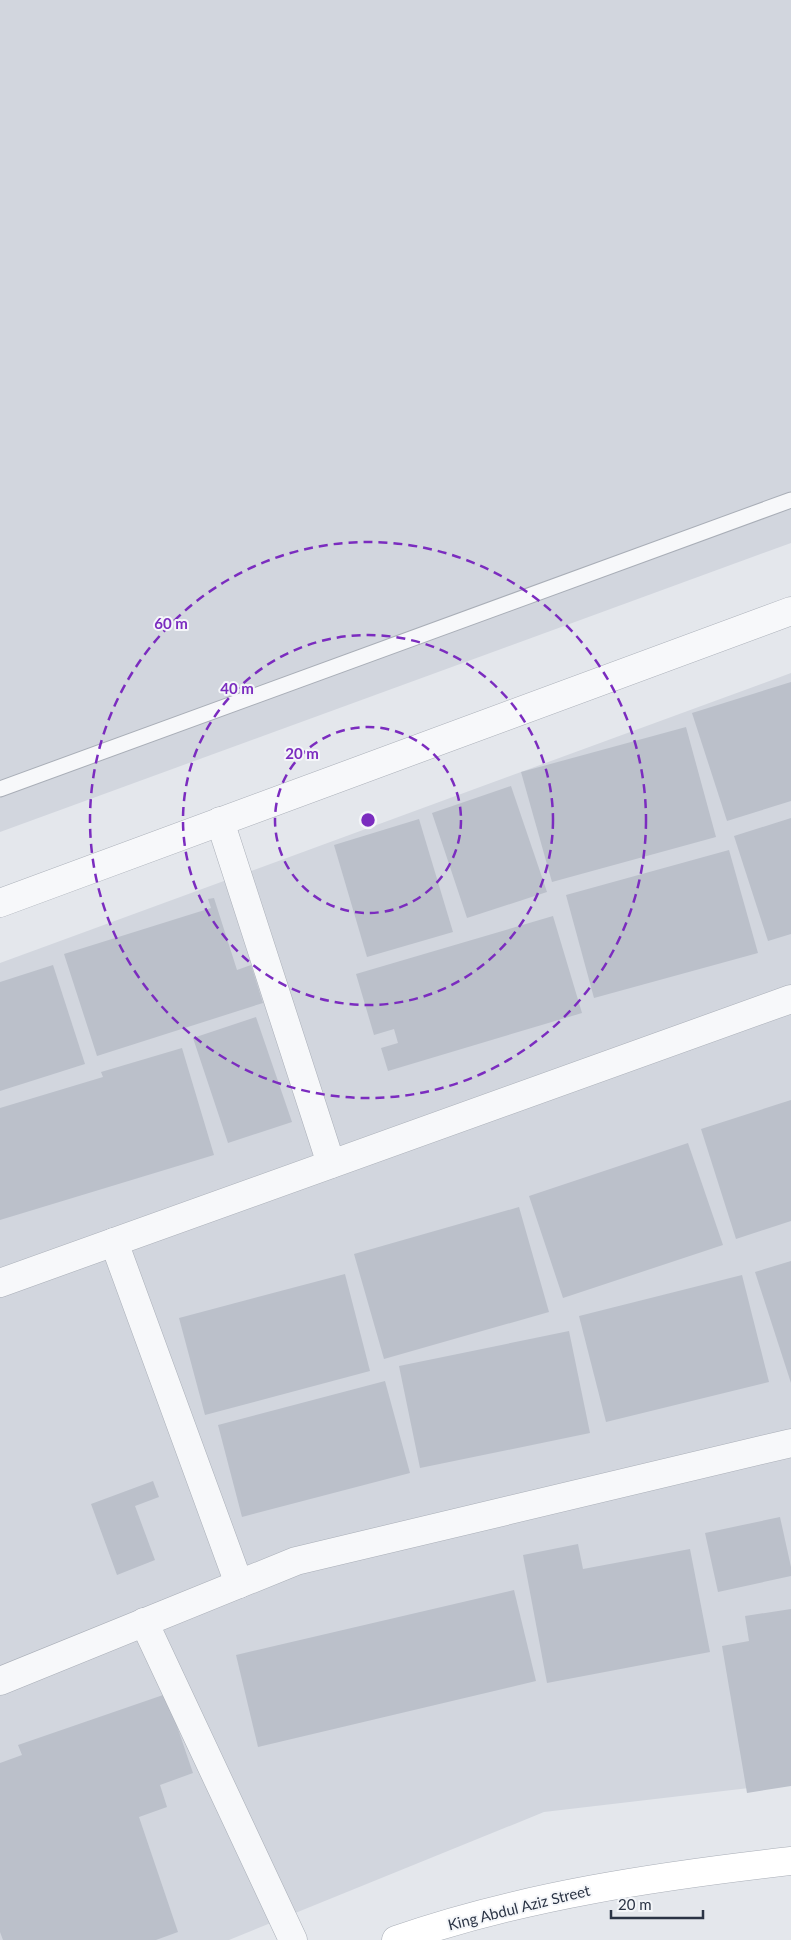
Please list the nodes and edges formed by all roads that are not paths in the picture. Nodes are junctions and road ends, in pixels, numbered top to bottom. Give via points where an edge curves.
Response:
1 (791, 500) edge
2 (791, 611) edge
3 (0, 788) edge
4 (220, 821) junction
5 (0, 903) edge
6 (791, 999) edge
7 (331, 1164) junction
8 (114, 1242) junction
9 (0, 1284) edge
10 (791, 1443) edge
11 (238, 1584) junction
12 (144, 1622) junction
13 (0, 1681) edge
14 (791, 1861) edge
15 (293, 1940) edge
16 (396, 1940) edge

1 - 3 lane
2 - 4 street
4 - 5 street
4 - 7 street
6 - 7 street
7 - 8 street
8 - 9 street
8 - 11 street
10 - 11 street via 296,1561
11 - 12 street
12 - 13 street
12 - 15 street
14 - 16 street, King Abdul Aziz Street via 684,1873 576,1893 492,1912

